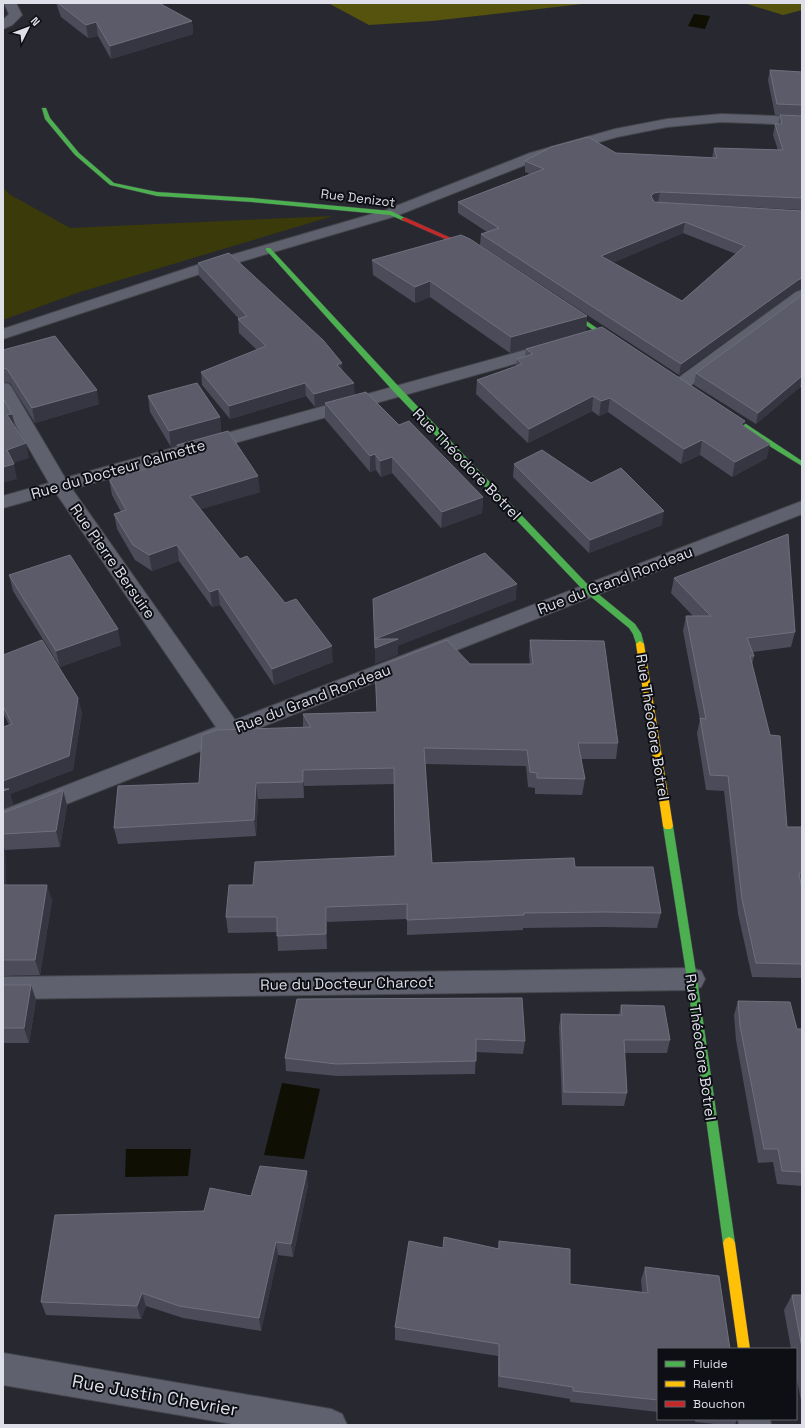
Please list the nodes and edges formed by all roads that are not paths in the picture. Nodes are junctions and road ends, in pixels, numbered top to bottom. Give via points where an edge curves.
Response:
1 (10, 3) edge
2 (3, 24) edge
3 (44, 109) dead end
4 (802, 121) edge
5 (391, 213) junction
6 (268, 249) junction
7 (483, 254) edge
8 (802, 295) edge
9 (551, 300) edge
10 (3, 334) edge
11 (602, 334) junction
12 (628, 351) edge
13 (680, 385) edge
14 (3, 388) edge
15 (398, 391) junction
16 (738, 423) edge
17 (802, 464) edge
18 (60, 485) junction
19 (3, 502) edge
20 (802, 507) edge
21 (588, 590) junction
22 (230, 730) junction
23 (3, 820) edge
24 (692, 978) junction
25 (3, 988) edge
26 (744, 1348) edge
27 (3, 1368) edge
28 (331, 1425) edge

1 - 2 street via 16,15
3 - 5 street, Rue Denizot via 47,118 77,154 112,184 131,190
4 - 5 street via 721,118 667,123 615,133 535,156
5 - 6 street
5 - 7 street, Rue Denizot
6 - 10 street
6 - 15 street, Rue Théodore Botrel
8 - 13 street
9 - 11 street
11 - 12 street
11 - 15 street, Rue du Docteur Calmette
14 - 18 street, Rue Pierre Bersuire
15 - 18 street, Rue du Docteur Calmette
15 - 21 street, Rue Théodore Botrel
16 - 17 street
18 - 19 street, Rue du Docteur Calmette
18 - 22 street, Rue Pierre Bersuire
20 - 21 street, Rue du Grand Rondeau
21 - 22 street, Rue du Grand Rondeau
21 - 24 street, Rue Théodore Botrel via 632,626 640,642
22 - 23 street, Rue du Grand Rondeau
24 - 25 street, Rue du Docteur Charcot
24 - 26 street, Rue Théodore Botrel
27 - 28 street, Rue Justin Chevrier

